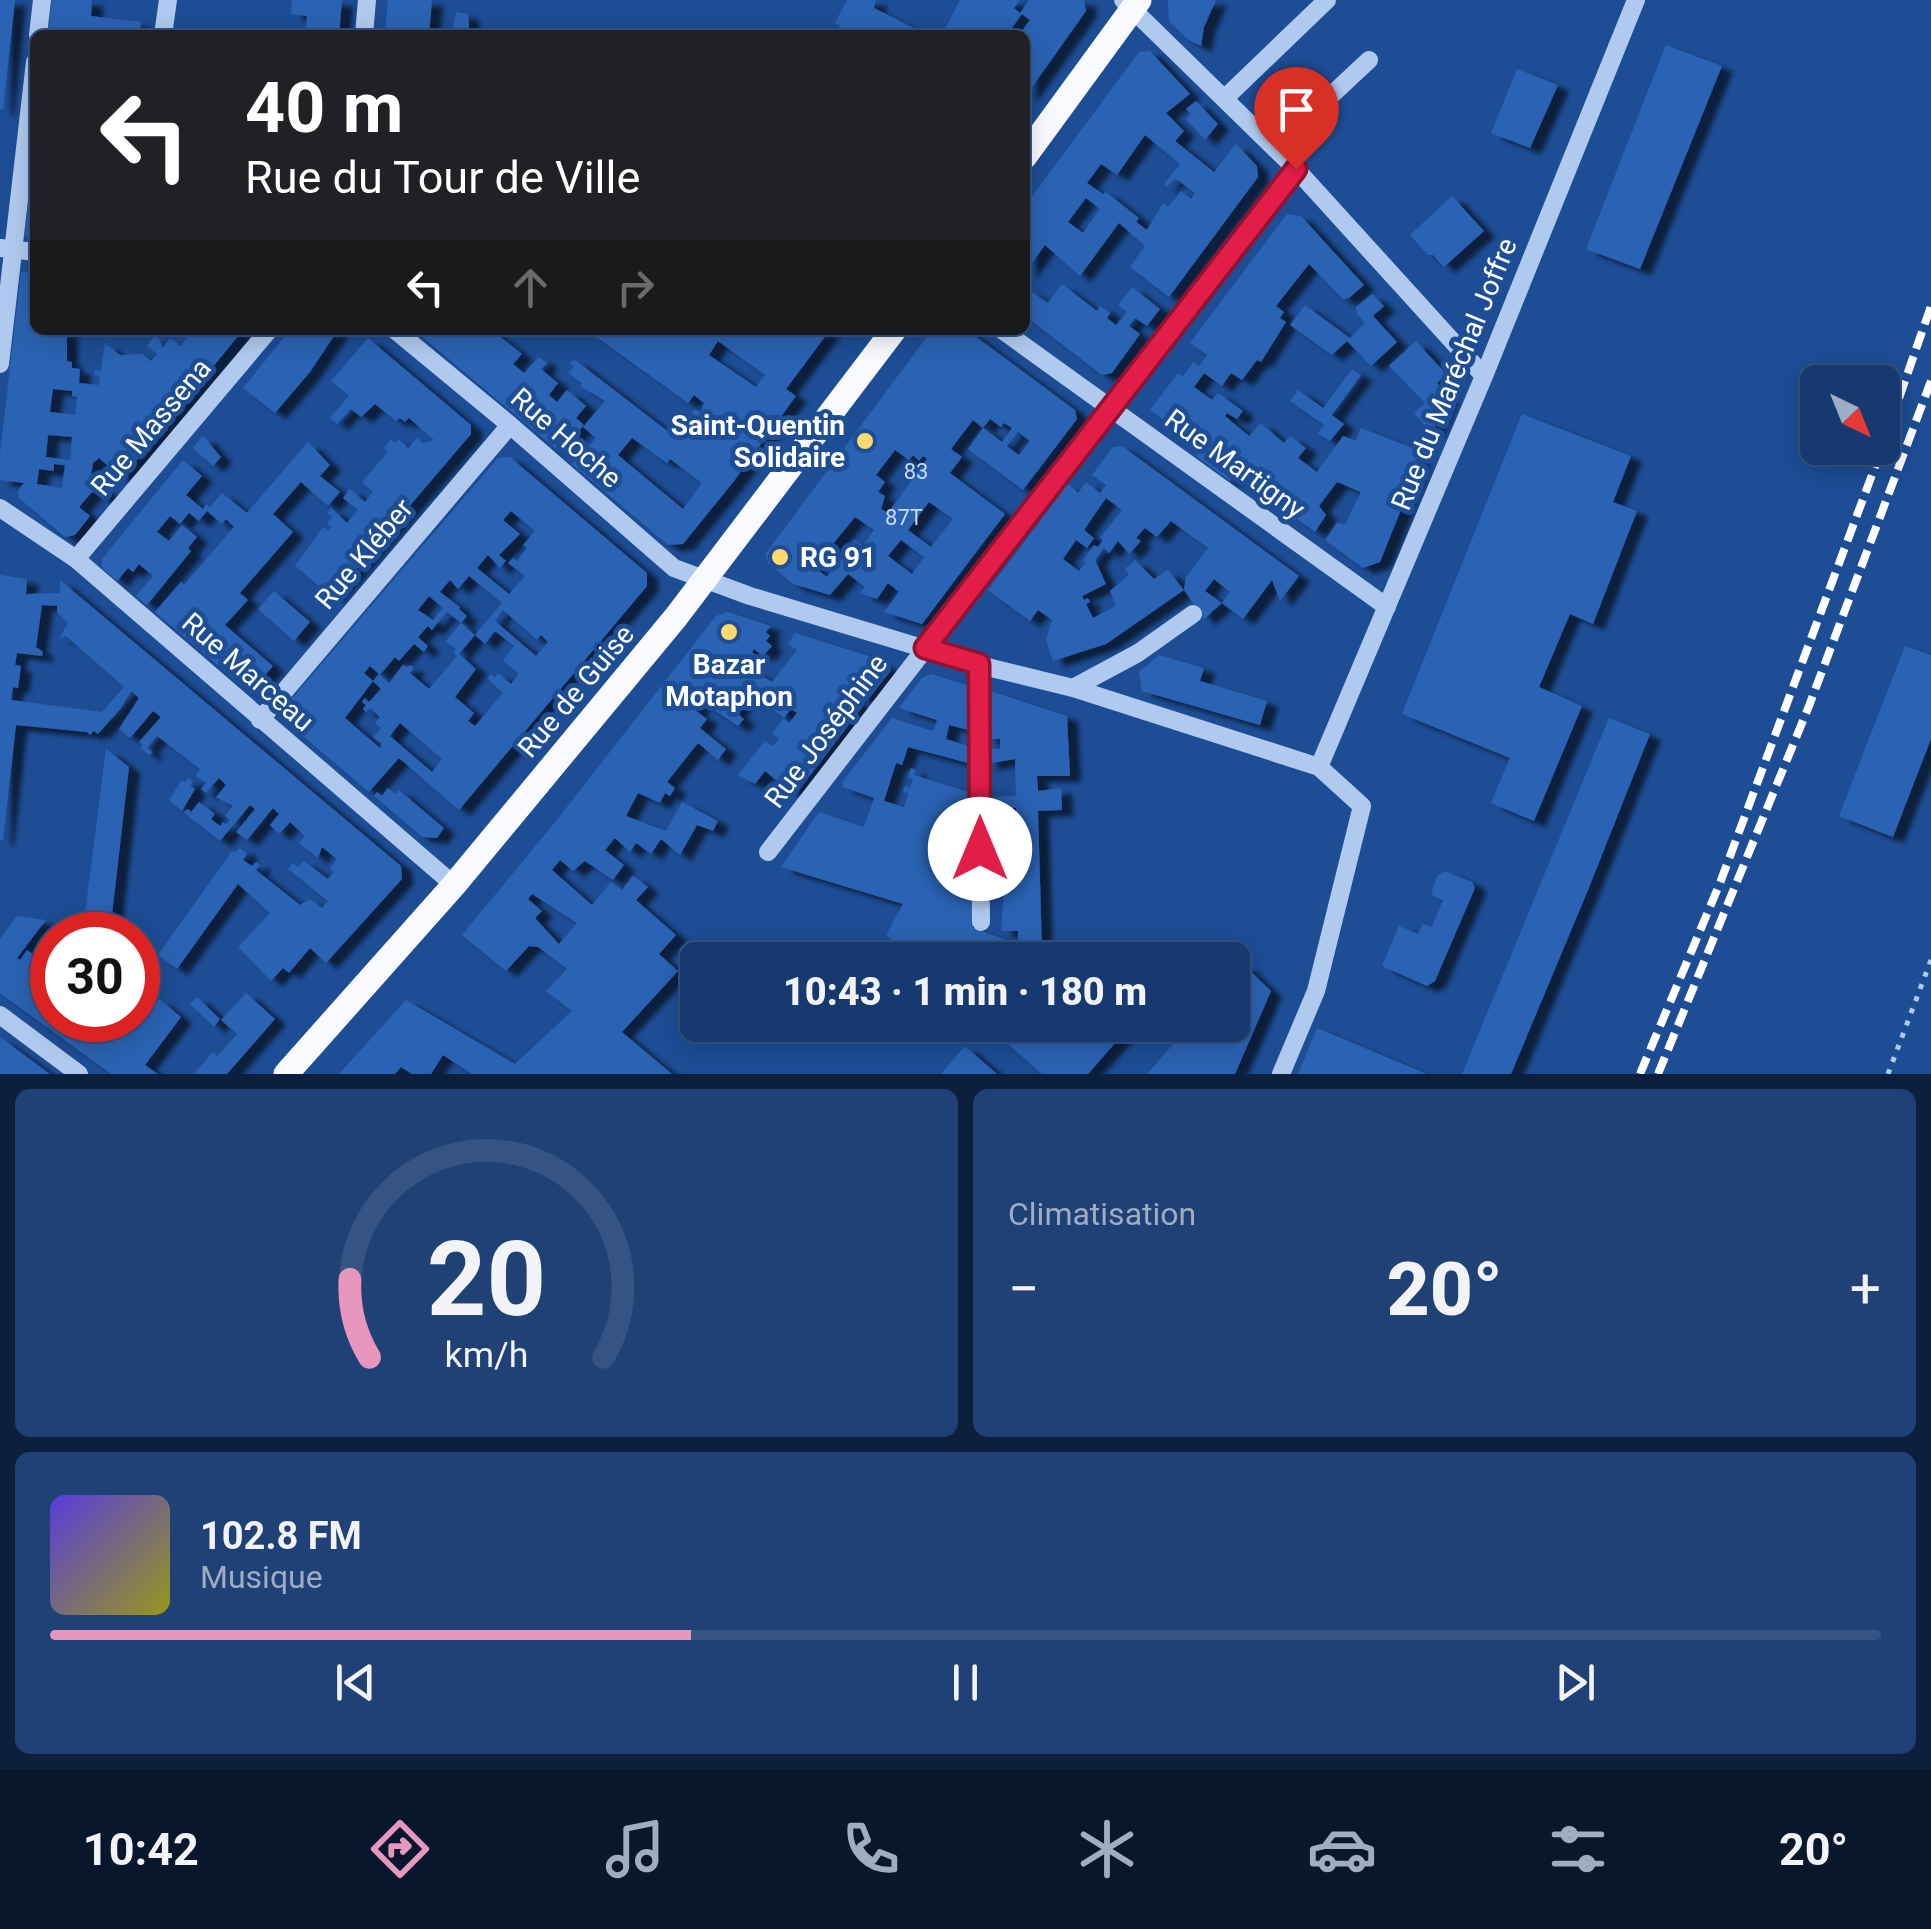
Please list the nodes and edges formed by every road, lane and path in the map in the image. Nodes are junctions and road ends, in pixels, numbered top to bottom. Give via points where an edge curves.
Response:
1 (42, 0) edge
2 (168, 0) edge
3 (367, 0) edge
4 (1327, 0) edge
5 (1636, 0) edge
6 (1132, 4) edge
7 (39, 30) edge
8 (165, 30) edge
9 (364, 30) edge
10 (1369, 60) dead end
11 (30, 95) edge
12 (1224, 99) junction
13 (1275, 148) junction
14 (1030, 149) edge
15 (1296, 169) junction
16 (7, 248) edge
17 (264, 335) edge
18 (401, 335) edge
19 (890, 335) edge
20 (1009, 335) edge
21 (0, 364) edge
22 (1484, 376) junction
23 (1110, 408) junction
24 (510, 424) junction
25 (0, 508) edge
26 (76, 559) junction
27 (706, 580) junction
28 (1387, 606) junction
29 (1193, 614) dead end
30 (925, 648) junction
31 (979, 664) junction
32 (1073, 688) junction
33 (260, 720) junction
34 (1319, 767) junction
35 (768, 852) dead end
36 (454, 885) junction
37 (981, 922) dead end
38 (1931, 960) edge
39 (0, 1015) edge
40 (80, 1074) edge
41 (286, 1074) edge
42 (1281, 1074) edge
43 (1888, 1074) edge

1 - 7 street
2 - 8 street
3 - 9 street
4 - 12 street
5 - 22 street, Rue du Maréchal Joffre
6 - 12 street
6 - 14 main road
10 - 13 street
11 - 16 street
12 - 13 street
13 - 15 street
15 - 22 street
15 - 23 street, Rue Joséphine
16 - 21 street
17 - 26 street, Rue Massena
18 - 24 street, Rue Hoche
19 - 27 main road, Rue de Guise
20 - 23 street, Rue Martigny
22 - 28 street, Rue du Maréchal Joffre
23 - 28 street, Rue Martigny
23 - 30 street, Rue Joséphine
24 - 27 street, Rue Hoche via 674,568
24 - 33 street, Rue Kléber
25 - 26 street, Rue Marceau
26 - 33 street, Rue Marceau
27 - 30 street, Rue Hoche
27 - 36 main road, Rue de Guise
28 - 34 street, Rue du Maréchal Joffre
29 - 32 street
30 - 31 street, Rue Hoche
30 - 35 street, Rue Joséphine
31 - 32 street, Rue Hoche
31 - 37 street
32 - 34 street, Rue Hoche
33 - 36 street, Rue Marceau
34 - 42 street via 1362,806 1316,991
36 - 41 main road, Rue de Guise
38 - 43 path
39 - 40 street

